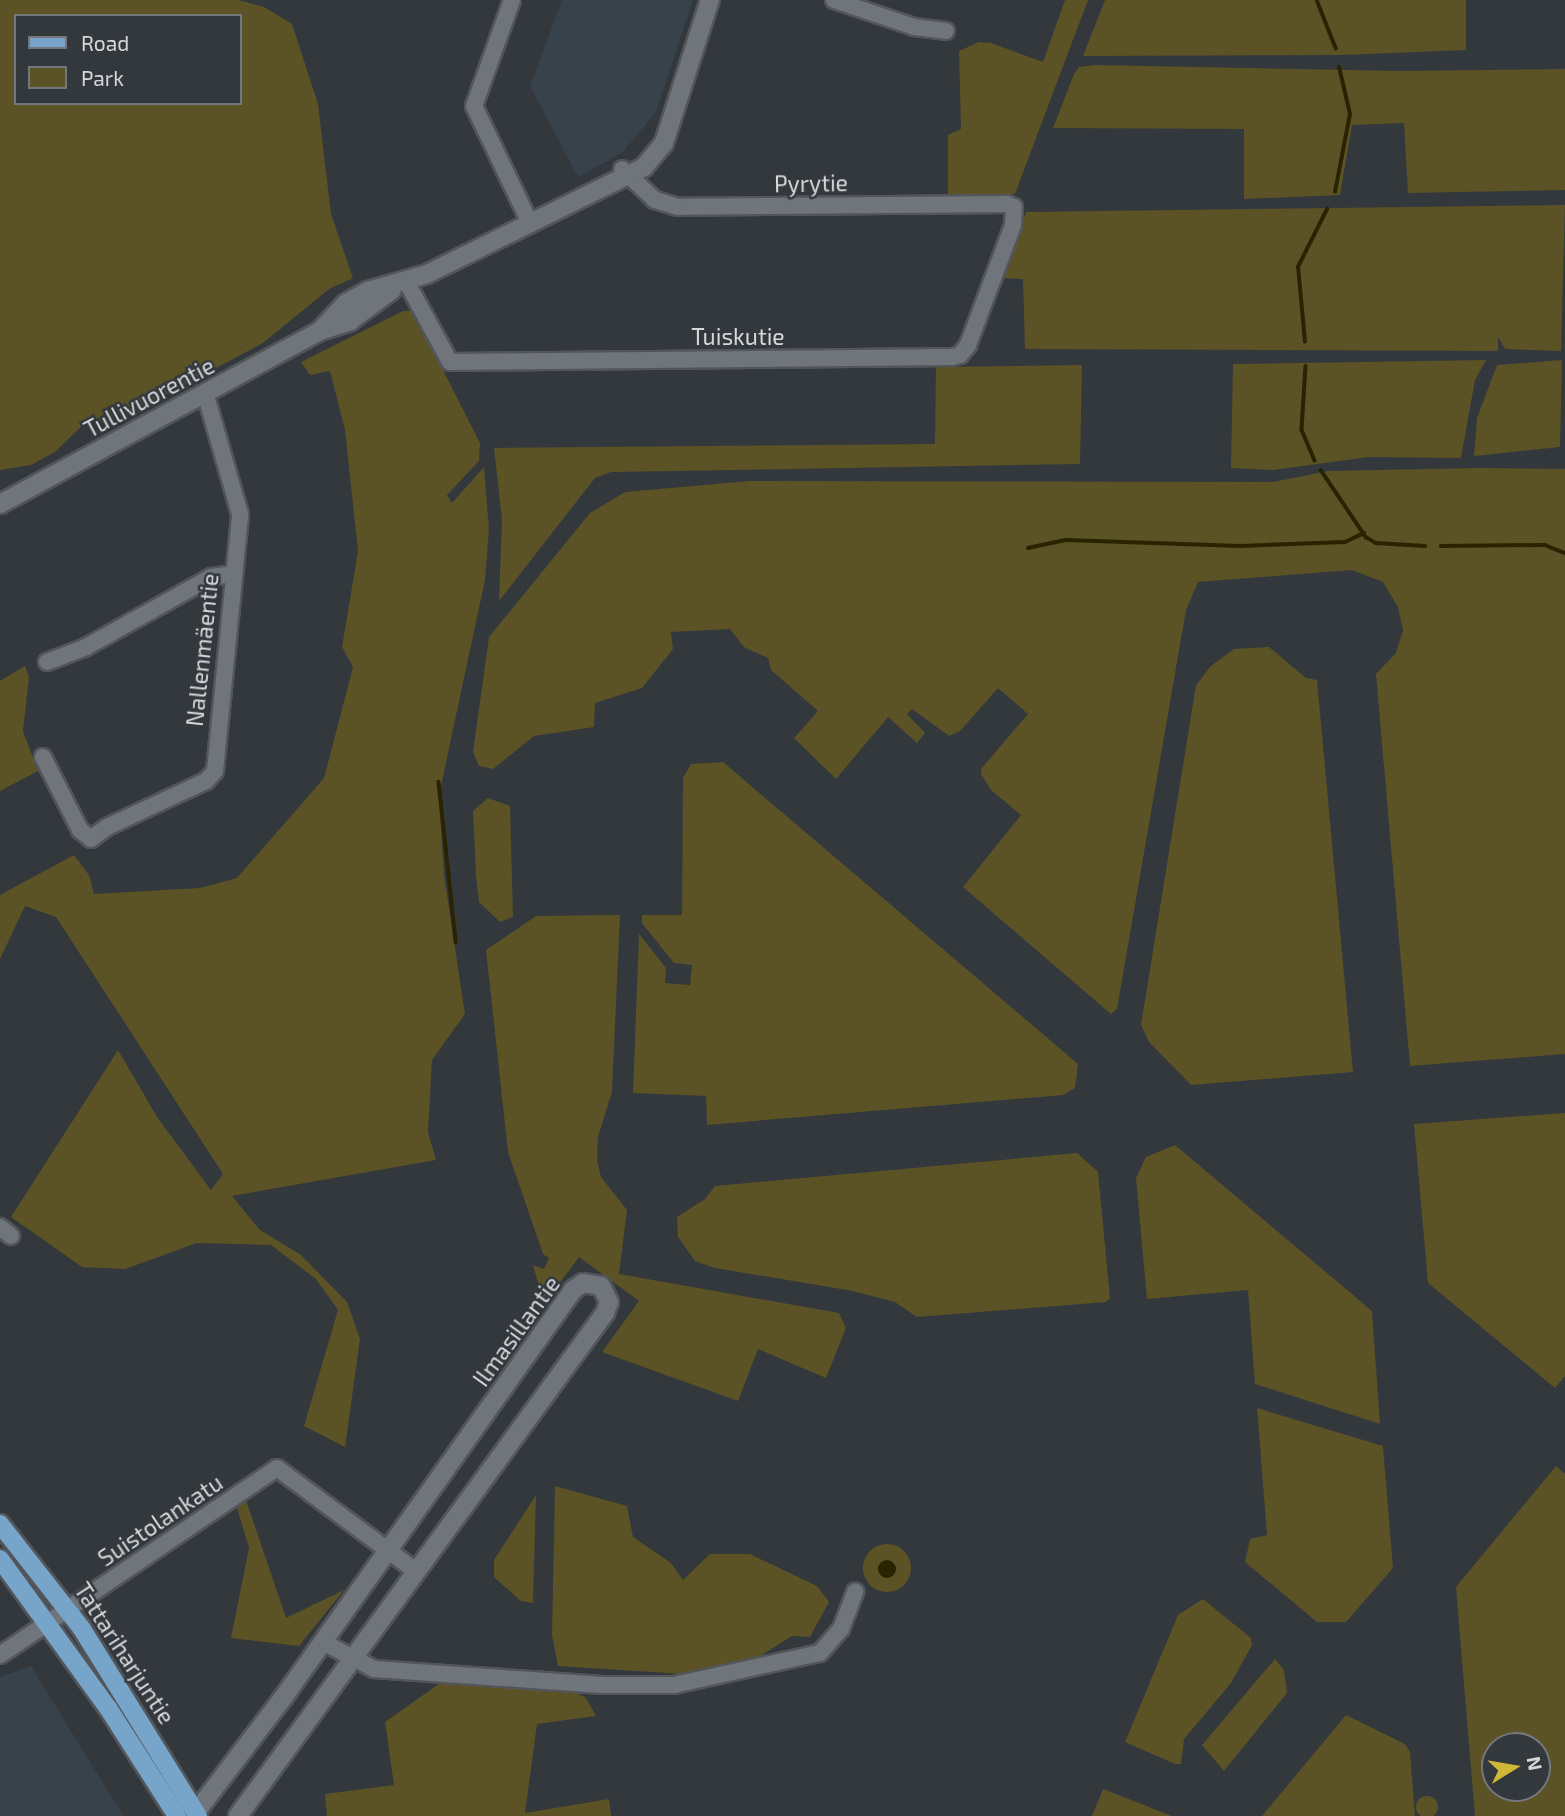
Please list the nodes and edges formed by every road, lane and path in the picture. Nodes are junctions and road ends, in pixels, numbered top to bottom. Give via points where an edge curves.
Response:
1 (512, 0) edge
2 (710, 0) edge
3 (834, 0) edge
4 (946, 31) dead end
5 (626, 173) junction
6 (1014, 207) joint
7 (532, 222) junction
8 (406, 281) junction
9 (206, 396) junction
10 (0, 504) edge
11 (232, 574) junction
12 (47, 662) dead end
13 (43, 757) dead end
14 (0, 1524) edge
15 (389, 1550) junction
16 (0, 1559) edge
17 (417, 1572) junction
18 (855, 1591) dead end
19 (69, 1611) junction
20 (50, 1625) junction
21 (323, 1642) junction
22 (0, 1655) edge
23 (354, 1659) junction
24 (191, 1815) edge
25 (238, 1816) edge

1 - 7 street via 474,106
2 - 5 main road, Tullivuorentie via 659,152
3 - 4 street via 914,27
5 - 6 street, Pyrytie via 655,200 677,207
5 - 7 main road, Tullivuorentie
6 - 8 street, Tuiskutie via 1013,225 968,345 952,357 450,362
7 - 8 main road, Tullivuorentie
8 - 9 main road, Tullivuorentie via 350,321 320,331
9 - 10 main road, Tullivuorentie
9 - 11 street, Nallenmäentie via 240,514
11 - 12 street via 211,577 86,648
11 - 13 street, Nallenmäentie via 215,771 206,781 107,827 92,839 80,830
14 - 19 main road, Tattariharjuntie
15 - 17 street
15 - 17 main road, Ilmasillantie via 573,1290 583,1283 601,1286 609,1302 605,1313
15 - 19 street, Suistolankatu via 277,1468
15 - 21 main road, Ilmasillantie
16 - 20 main road, Tattariharjuntie
17 - 23 main road, Ilmasillantie
18 - 23 street via 841,1629 820,1653 674,1685 602,1685 374,1669
19 - 20 street, Suistolankatu
19 - 24 main road, Tattariharjuntie via 126,1695
20 - 22 street, Suistolankatu
20 - 24 main road, Tattariharjuntie
21 - 23 street
21 - 24 main road, Ilmasillantie
23 - 25 main road, Ilmasillantie

